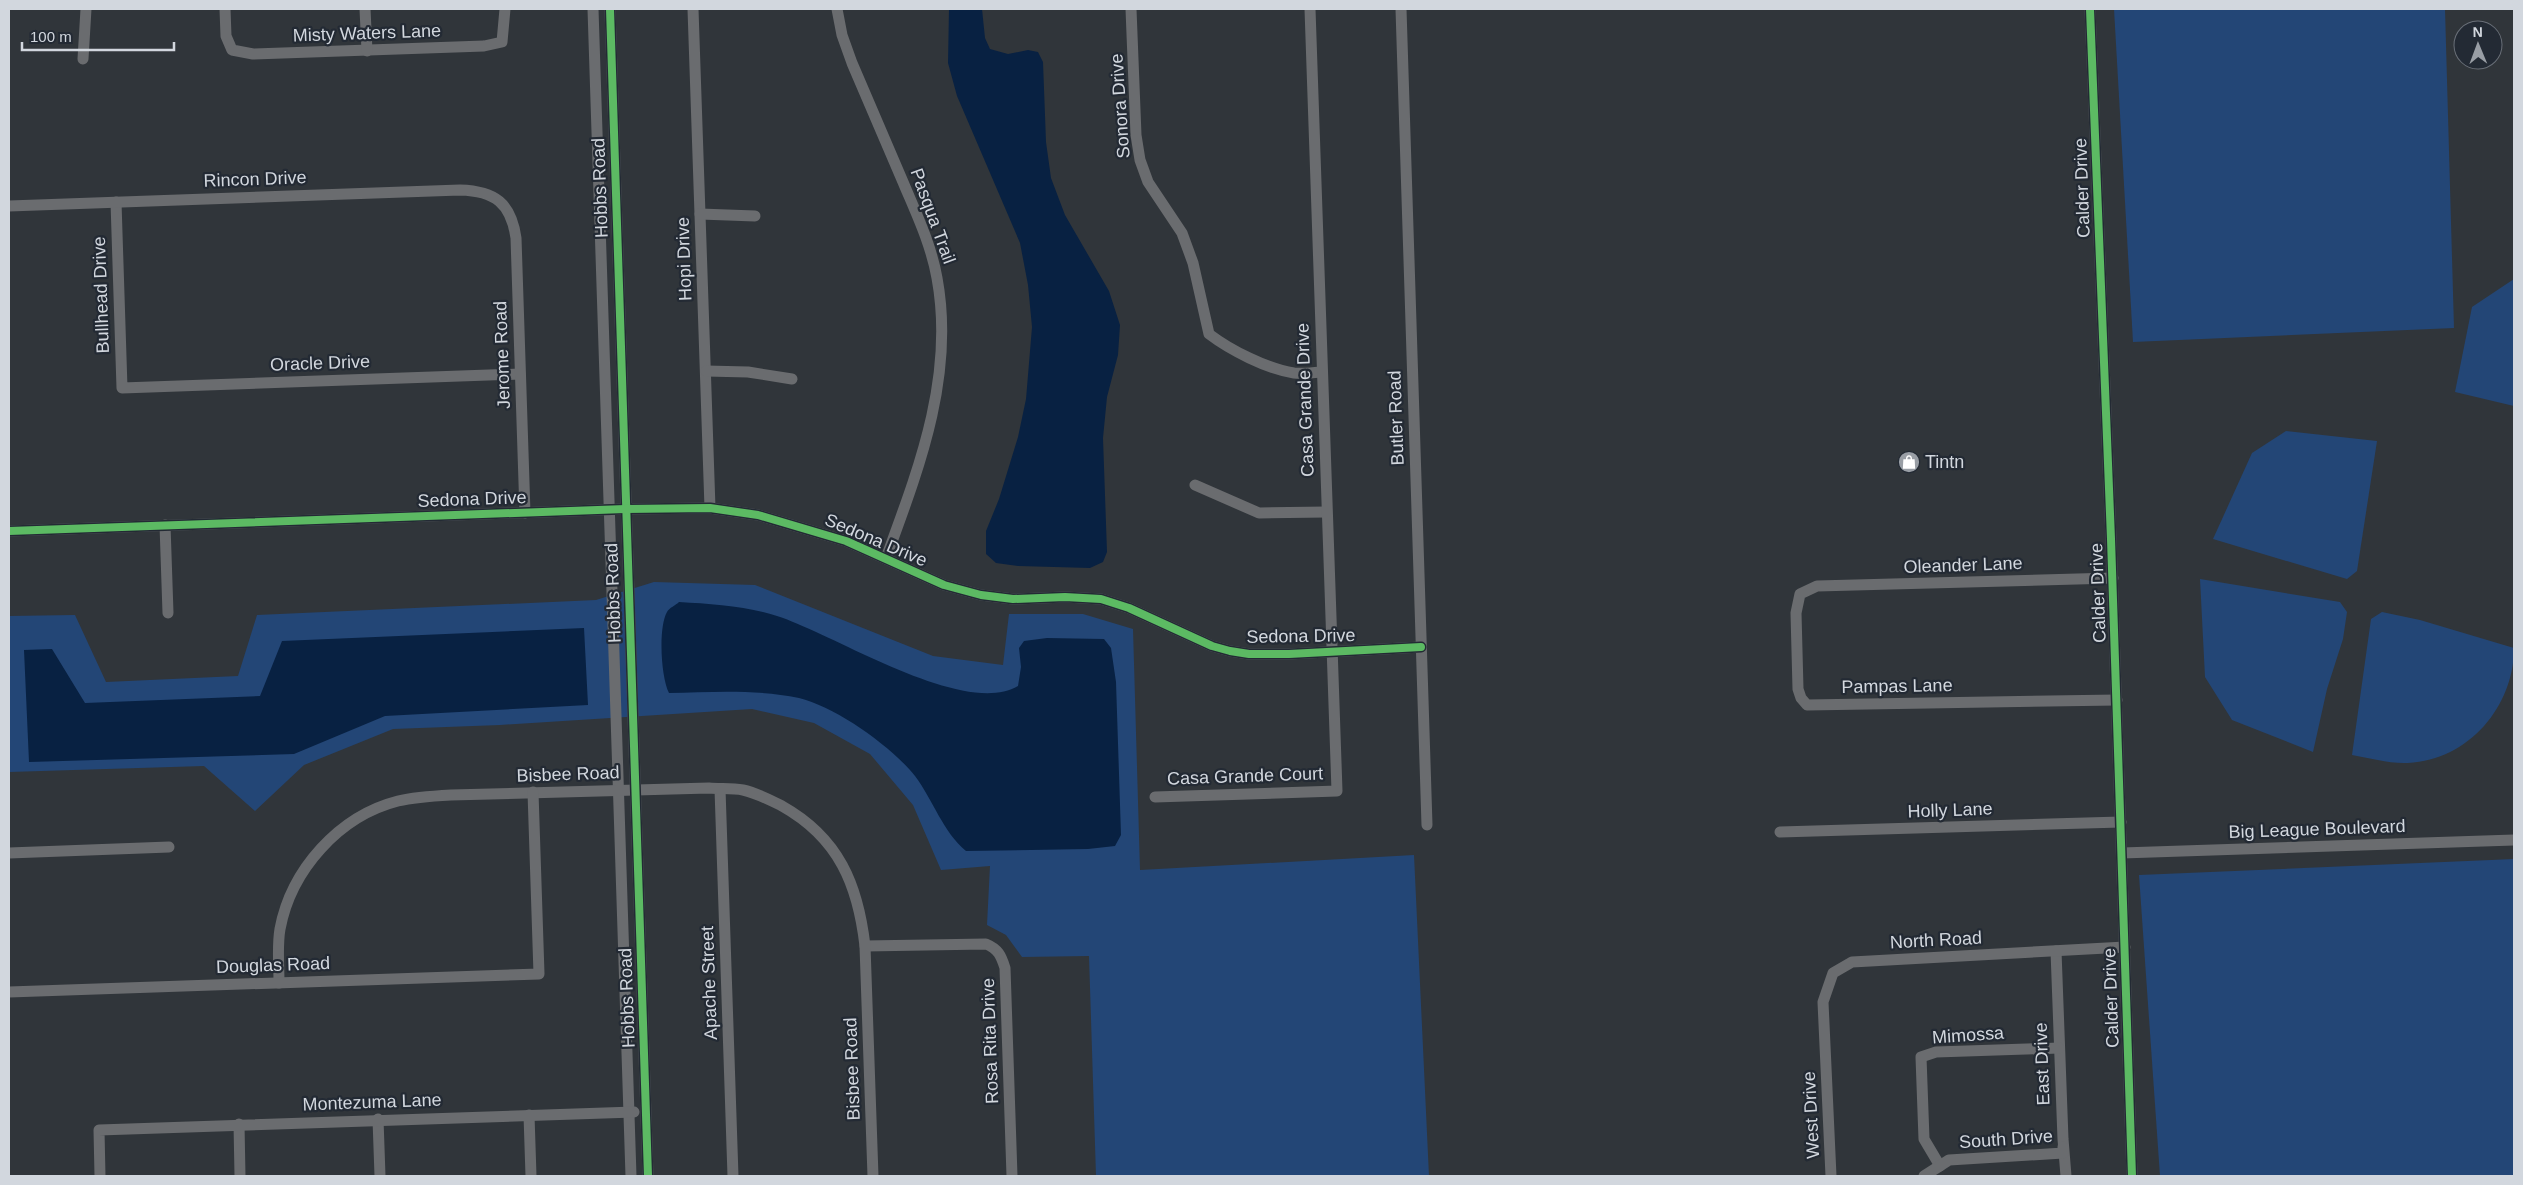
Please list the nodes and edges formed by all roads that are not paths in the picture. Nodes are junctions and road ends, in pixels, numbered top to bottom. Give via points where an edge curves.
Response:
1 (86, 9) edge
2 (225, 9) edge
3 (365, 9) edge
4 (505, 9) edge
5 (593, 9) edge
6 (610, 9) edge
7 (693, 9) edge
8 (837, 9) edge
9 (1132, 9) edge
10 (1310, 9) edge
11 (1401, 9) edge
12 (2090, 9) edge
13 (367, 51) junction
14 (83, 59) dead end
15 (500, 200) joint
16 (116, 202) junction
17 (9, 206) edge
18 (700, 214) junction
19 (755, 216) dead end
20 (706, 371) junction
21 (1321, 372) junction
22 (520, 374) junction
23 (792, 379) dead end
24 (122, 388) joint
25 (1195, 485) dead end
26 (710, 508) junction
27 (625, 509) junction
28 (610, 510) junction
29 (1326, 512) junction
30 (524, 513) junction
31 (165, 525) junction
32 (9, 531) edge
33 (886, 558) junction
34 (2113, 578) junction
35 (1814, 588) joint
36 (168, 612) dead end
37 (1421, 647) junction
38 (1332, 650) junction
39 (2117, 700) junction
40 (720, 789) junction
41 (618, 790) junction
42 (634, 790) junction
43 (1337, 790) joint
44 (533, 792) junction
45 (1154, 797) dead end
46 (2121, 822) junction
47 (1427, 825) dead end
48 (1780, 832) dead end
49 (2514, 840) edge
50 (169, 847) dead end
51 (2122, 852) junction
52 (9, 853) edge
53 (866, 946) junction
54 (2125, 947) junction
55 (2056, 950) junction
56 (279, 983) junction
57 (9, 992) edge
58 (2059, 1048) junction
59 (1826, 1052) joint
60 (646, 1111) junction
61 (628, 1112) junction
62 (529, 1115) junction
63 (378, 1119) junction
64 (238, 1124) junction
65 (2062, 1139) junction
66 (1940, 1166) junction
67 (100, 1176) edge
68 (240, 1176) edge
69 (380, 1176) edge
70 (531, 1176) edge
71 (631, 1176) edge
72 (648, 1176) edge
73 (733, 1176) edge
74 (873, 1176) edge
75 (1012, 1176) edge
76 (1831, 1176) edge
77 (1924, 1176) edge
78 (2066, 1176) edge
79 (2132, 1176) edge

1 - 14 street
2 - 13 street, Misty Waters Lane via 226,36 232,50 253,54
3 - 13 street
4 - 13 street, Misty Waters Lane via 502,42 484,46
5 - 28 street, Hobbs Road
6 - 27 street, Hobbs Road
7 - 18 street, Hopi Drive
8 - 33 street, Pasqua Trail via 852,63 927,239 937,278 943,331 932,421
9 - 21 street, Sonora Drive via 1136,134 1140,160 1148,182 1182,233 1193,263 1209,334 1224,345 1279,370
10 - 21 street, Casa Grande Drive
11 - 37 street, Butler Road
12 - 34 street, Calder Drive
15 - 16 street, Rincon Drive via 475,190 460,190
15 - 22 street, Jerome Road via 511,215 516,238
16 - 17 street, Rincon Drive
16 - 24 street, Bullhead Drive
18 - 19 street
18 - 20 street, Hopi Drive
20 - 23 street
20 - 26 street, Hopi Drive
21 - 29 street, Casa Grande Drive
22 - 24 street, Oracle Drive
22 - 30 street, Jerome Road
25 - 29 street via 1260,513
26 - 27 street, Sedona Drive
26 - 33 street, Sedona Drive via 758,515 809,528
27 - 28 street, Sedona Drive
27 - 42 street, Hobbs Road
28 - 30 street, Sedona Drive
28 - 41 street, Hobbs Road
29 - 38 street, Casa Grande Drive
30 - 31 street, Sedona Drive
31 - 32 street, Sedona Drive
31 - 36 street
33 - 38 street, Sedona Drive via 944,585 981,595 1013,599 1065,597 1101,600 1129,608 1230,651 1279,654
34 - 35 street, Oleander Lane
34 - 39 street, Calder Drive
35 - 39 street, Pampas Lane via 1800,594 1796,613 1798,689 1807,705
37 - 38 street, Sedona Drive
37 - 47 street, Butler Road
38 - 43 street, Casa Grande Drive
39 - 46 street, Calder Drive
40 - 42 street, Bisbee Road
40 - 53 street, Bisbee Road via 743,790 758,795 798,816 818,831 849,875 861,912
40 - 73 street, Apache Street
41 - 42 street, Bisbee Road
41 - 44 street, Bisbee Road
41 - 61 street, Hobbs Road
42 - 60 street, Hobbs Road
43 - 45 street, Casa Grande Court
44 - 56 street, Bisbee Road via 435,796 396,802 356,820 331,838 307,864 286,906 279,931
44 - 56 street, Douglas Road via 539,974
46 - 48 street, Holly Lane
46 - 51 street, Calder Drive
49 - 51 street, Big League Boulevard
50 - 52 street
51 - 54 street, Calder Drive
53 - 74 street, Bisbee Road
53 - 75 street, Rosa Rita Drive via 986,944 1002,956
54 - 55 street, North Road
54 - 79 street, Calder Drive
55 - 58 street, East Drive
55 - 59 street, North Road via 1852,962 1833,973 1823,1002
56 - 57 street, Douglas Road
58 - 65 street, East Drive
58 - 66 street, Mimossa via 1936,1052 1922,1057 1924,1139
59 - 76 street, West Drive
60 - 61 street, Montezuma Lane
60 - 72 street, Hobbs Road
61 - 62 street, Montezuma Lane
61 - 71 street, Hobbs Road
62 - 63 street, Montezuma Lane
62 - 70 street
63 - 64 street, Montezuma Lane
63 - 69 street
64 - 67 street, Montezuma Lane via 99,1130
64 - 68 street
65 - 66 street, South Drive via 2063,1153 1948,1160
65 - 78 street, East Drive
66 - 77 street

